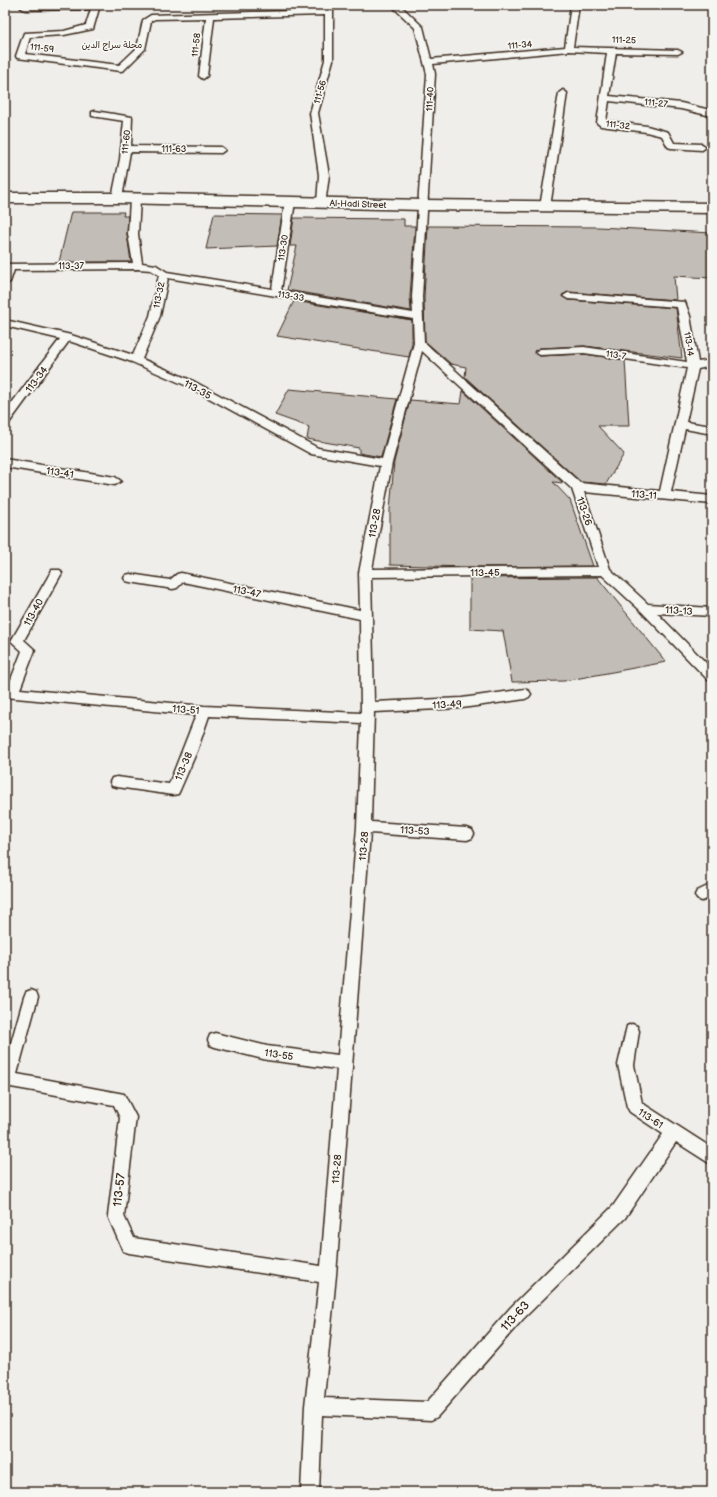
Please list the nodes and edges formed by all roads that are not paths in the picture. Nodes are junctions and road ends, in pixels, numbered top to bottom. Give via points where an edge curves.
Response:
1 (240, 5) edge
2 (395, 5) edge
3 (575, 5) edge
4 (96, 6) edge
5 (25, 8) dead end
6 (329, 8) edge
7 (241, 14) junction
8 (210, 15) junction
9 (569, 49) junction
10 (612, 50) junction
11 (678, 52) dead end
12 (428, 62) junction
13 (203, 76) dead end
14 (563, 93) dead end
15 (605, 98) junction
16 (707, 112) dead end
17 (95, 114) dead end
18 (702, 147) dead end
19 (126, 149) junction
20 (221, 150) dead end
21 (5, 198) edge
22 (117, 198) junction
23 (135, 199) junction
24 (290, 202) junction
25 (322, 203) junction
26 (424, 205) junction
27 (545, 207) junction
28 (712, 208) edge
29 (138, 266) junction
30 (8, 267) edge
31 (164, 274) junction
32 (5, 282) edge
33 (276, 293) junction
34 (568, 296) dead end
35 (418, 317) junction
36 (5, 323) edge
37 (67, 337) junction
38 (419, 343) junction
39 (540, 352) dead end
40 (136, 360) junction
41 (712, 363) edge
42 (692, 366) junction
43 (5, 420) edge
44 (680, 424) junction
45 (712, 430) edge
46 (5, 463) edge
47 (386, 463) junction
48 (115, 481) dead end
49 (577, 487) junction
50 (665, 496) junction
51 (712, 500) edge
52 (605, 571) junction
53 (56, 573) dead end
54 (365, 573) junction
55 (130, 578) dead end
56 (645, 608) junction
57 (712, 612) edge
58 (366, 616) junction
59 (712, 677) edge
60 (8, 692) edge
61 (525, 694) dead end
62 (204, 711) junction
63 (368, 713) junction
64 (116, 782) dead end
65 (364, 826) junction
66 (467, 834) dead end
67 (31, 997) dead end
68 (632, 1031) dead end
69 (215, 1040) dead end
70 (345, 1063) junction
71 (7, 1079) edge
72 (674, 1132) junction
73 (712, 1157) edge
74 (328, 1275) junction
75 (314, 1406) junction
76 (310, 1492) edge

1 - 7 lane
2 - 12 lane, 111-40 via 420,27
3 - 9 lane
4 - 5 lane
4 - 8 lane, 111-59 via 90,27 64,33 27,35 20,56 121,68 141,49 147,20 154,17
6 - 7 lane
6 - 25 lane, 111-56 via 329,60 314,113 324,175
7 - 8 lane
8 - 13 lane, 111-58
9 - 10 lane, 111-25
9 - 12 lane, 111-34
10 - 11 lane, 111-25
10 - 15 lane, 111-32
12 - 26 lane, 111-40 via 431,74
14 - 27 lane
15 - 16 lane, 111-27 via 681,106
15 - 18 lane, 111-32 via 601,123 665,134 671,145
17 - 19 lane, 111-60 via 129,119
19 - 20 lane, 111-63
19 - 22 lane, 111-60
21 - 22 street, Al-Hadi Street
22 - 23 street, Al-Hadi Street
23 - 24 street, Al-Hadi Street
23 - 29 lane via 133,234
24 - 25 street, Al-Hadi Street
24 - 33 lane, 113-30
25 - 26 street, Al-Hadi Street
26 - 27 street, Al-Hadi Street
26 - 35 lane, 113-28 via 417,297
27 - 28 street, Al-Hadi Street
29 - 30 lane, 113-37
29 - 31 lane, 113-32 via 153,267
30 - 32 lane
31 - 33 lane, 113-33
31 - 40 lane, 113-32 via 155,316
33 - 35 lane, 113-33
34 - 42 lane, 113-14 via 681,304
35 - 38 lane, 113-28
36 - 37 lane, 113-35
37 - 40 lane, 113-35
37 - 43 lane, 113-34
38 - 47 lane, 113-28
38 - 49 lane, 113-26
39 - 42 lane, 113-7 via 584,350
40 - 47 lane, 113-35 via 191,384 314,451
41 - 42 lane, 113-7
42 - 44 lane, 113-14
44 - 45 lane
44 - 50 lane, 113-14
46 - 48 lane, 113-41
47 - 54 lane, 113-28
49 - 50 lane, 113-11
49 - 52 lane, 113-26
50 - 51 lane, 113-11
52 - 54 lane, 113-45
52 - 56 lane, 113-26
53 - 60 lane, 113-40 via 17,641 29,650
54 - 58 lane, 113-28
55 - 58 lane, 113-47 via 173,585 181,577
56 - 57 lane, 113-13
56 - 59 lane, 113-26
58 - 63 lane, 113-28
60 - 62 lane, 113-51
61 - 63 lane, 113-49
62 - 63 lane, 113-51
62 - 64 lane, 113-38 via 173,790
63 - 65 lane, 113-28
65 - 66 lane, 113-53
65 - 70 lane, 113-28
67 - 71 lane
68 - 72 lane, 113-61 via 626,1065 635,1107
69 - 70 lane, 113-55 via 267,1053
70 - 74 lane, 113-28
71 - 74 lane, 113-57 via 119,1099 128,1117 116,1216 129,1245
72 - 73 lane, 113-61
72 - 75 lane, 113-63 via 619,1212 517,1313 431,1411
74 - 75 lane, 113-28
75 - 76 lane, 113-28

